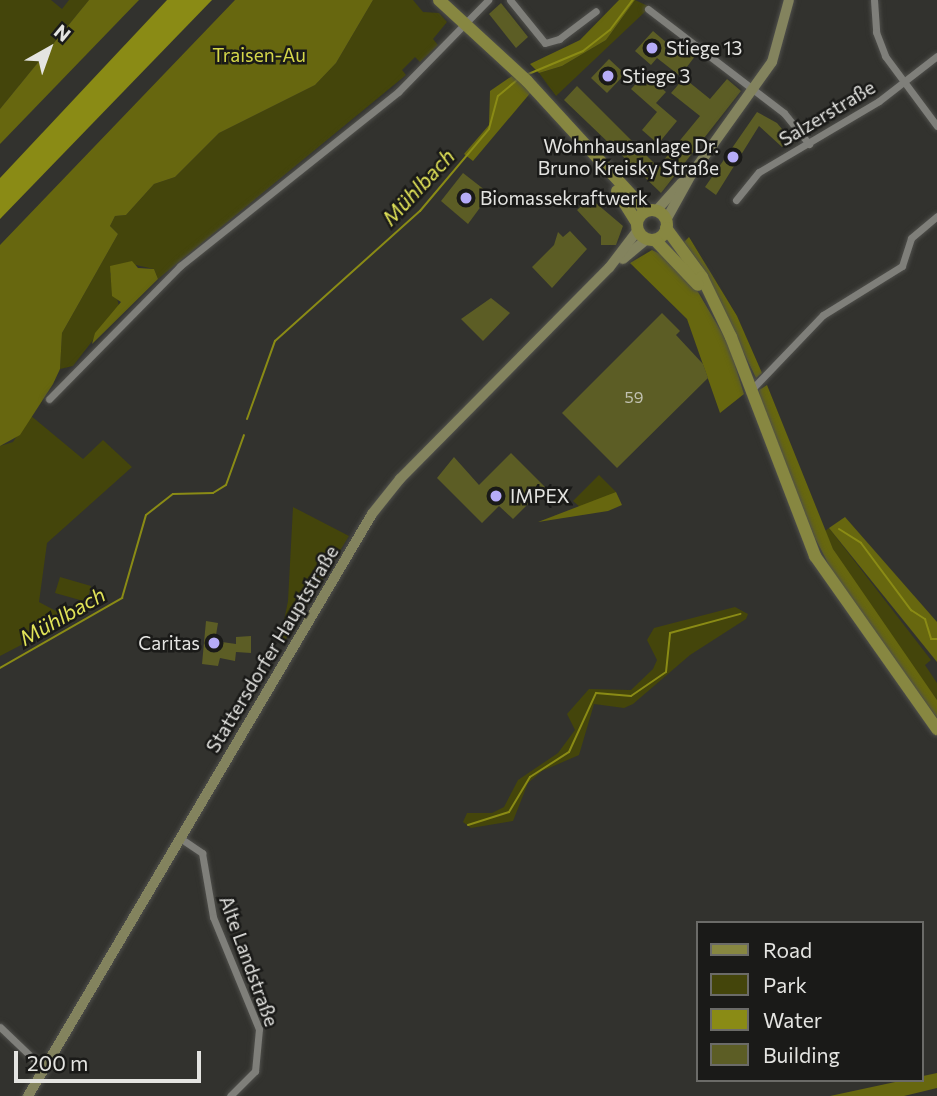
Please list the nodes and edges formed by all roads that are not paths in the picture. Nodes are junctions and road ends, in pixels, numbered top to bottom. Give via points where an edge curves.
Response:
1 (439, 0) edge
2 (488, 0) edge
3 (510, 0) edge
4 (789, 0) edge
5 (874, 0) edge
6 (648, 9) dead end
7 (596, 11) dead end
8 (467, 25) junction
9 (937, 56) edge
10 (906, 83) junction
11 (756, 92) junction
12 (937, 126) edge
13 (808, 144) junction
14 (600, 165) junction
15 (736, 200) dead end
16 (937, 216) edge
17 (659, 218) junction
18 (644, 233) junction
19 (708, 293) junction
20 (751, 391) junction
21 (49, 399) dead end
22 (937, 730) edge
23 (180, 838) junction
24 (0, 1027) edge
25 (44, 1069) junction
26 (28, 1096) edge
27 (230, 1096) edge

1 - 8 main road
2 - 8 street
3 - 7 street via 545,43 559,39
4 - 11 main road via 780,44
5 - 10 street via 878,42
6 - 11 street
8 - 14 main road via 527,81
8 - 21 street via 398,92 180,266
9 - 10 street, Salzerstraße
10 - 12 street
10 - 13 street, Salzerstraße
11 - 13 street via 784,113
11 - 17 main road
13 - 15 street, Salzerstraße via 759,173
14 - 17 main road
14 - 18 main road
16 - 20 street via 911,238 902,266 823,315
17 - 18 main road
17 - 18 main road
17 - 19 main road
18 - 19 main road
18 - 23 main road, Stattersdorfer Hauptstraße via 400,479 372,514
19 - 20 main road
20 - 22 main road via 815,556
23 - 25 main road, Stattersdorfer Hauptstraße
23 - 27 street, Alte Landstraße via 202,853 213,917 259,1029 255,1071
24 - 25 street
25 - 26 main road, Stattersdorfer Hauptstraße

